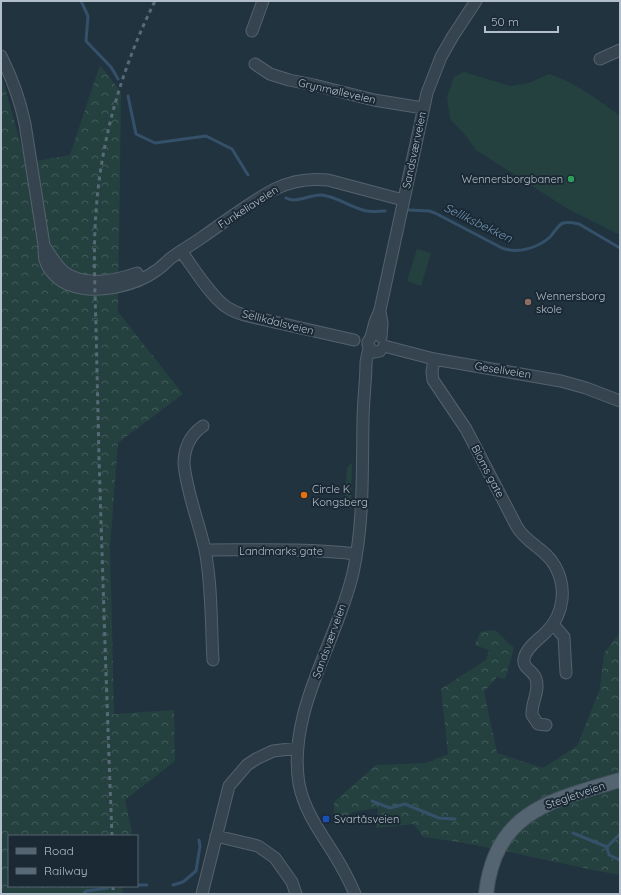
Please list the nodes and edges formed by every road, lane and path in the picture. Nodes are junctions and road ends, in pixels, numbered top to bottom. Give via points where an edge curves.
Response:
1 (263, 1) edge
2 (476, 1) edge
3 (252, 31) dead end
4 (620, 50) edge
5 (1, 56) edge
6 (600, 59) dead end
7 (255, 64) dead end
8 (423, 108) junction
9 (403, 200) junction
10 (181, 251) junction
11 (354, 340) dead end
12 (377, 344) junction
13 (434, 359) junction
14 (620, 402) edge
15 (203, 426) dead end
16 (205, 550) junction
17 (356, 554) junction
18 (553, 624) junction
19 (213, 660) dead end
20 (566, 673) dead end
21 (546, 725) dead end
22 (298, 748) junction
23 (620, 780) edge
24 (216, 836) junction
25 (202, 894) edge
26 (296, 894) edge
27 (355, 894) edge
28 (486, 894) edge

1 - 3 street
2 - 8 street, Sandsværveien via 441,57
4 - 6 street
5 - 10 street, Funkeliaveien via 22,109 44,245 61,269 82,280 101,281 139,272
7 - 8 street, Grynmølleveien via 270,74 289,80 374,100
8 - 9 street, Sandsværveien
9 - 10 street, Funkeliaveien via 328,180 299,180 265,194
9 - 12 street, Sandsværveien via 380,310 382,323
10 - 11 street, Sellikdalsveien via 210,290 232,310 256,318
12 - 13 street, Gesellveien
12 - 17 street, Sandsværveien via 366,362 361,512
13 - 14 street, Gesellveien via 531,374 586,388
13 - 18 street, Bloms gate via 433,380 466,429 517,526 527,540 553,561 560,575 562,598
15 - 16 street via 188,444 184,464
16 - 17 street, Landmarks gate via 299,550
16 - 19 street
17 - 22 street, Sandsværveien via 342,609 306,707
18 - 20 street via 564,637
18 - 21 street via 527,651 524,661 537,683 532,715 538,724
22 - 24 street via 273,751 247,765 229,786
22 - 27 street, Sandsværveien via 298,777 305,804
23 - 28 main road, Stegletveien via 548,803 517,824 498,850
24 - 25 street
24 - 26 street via 258,846 275,858 292,882

